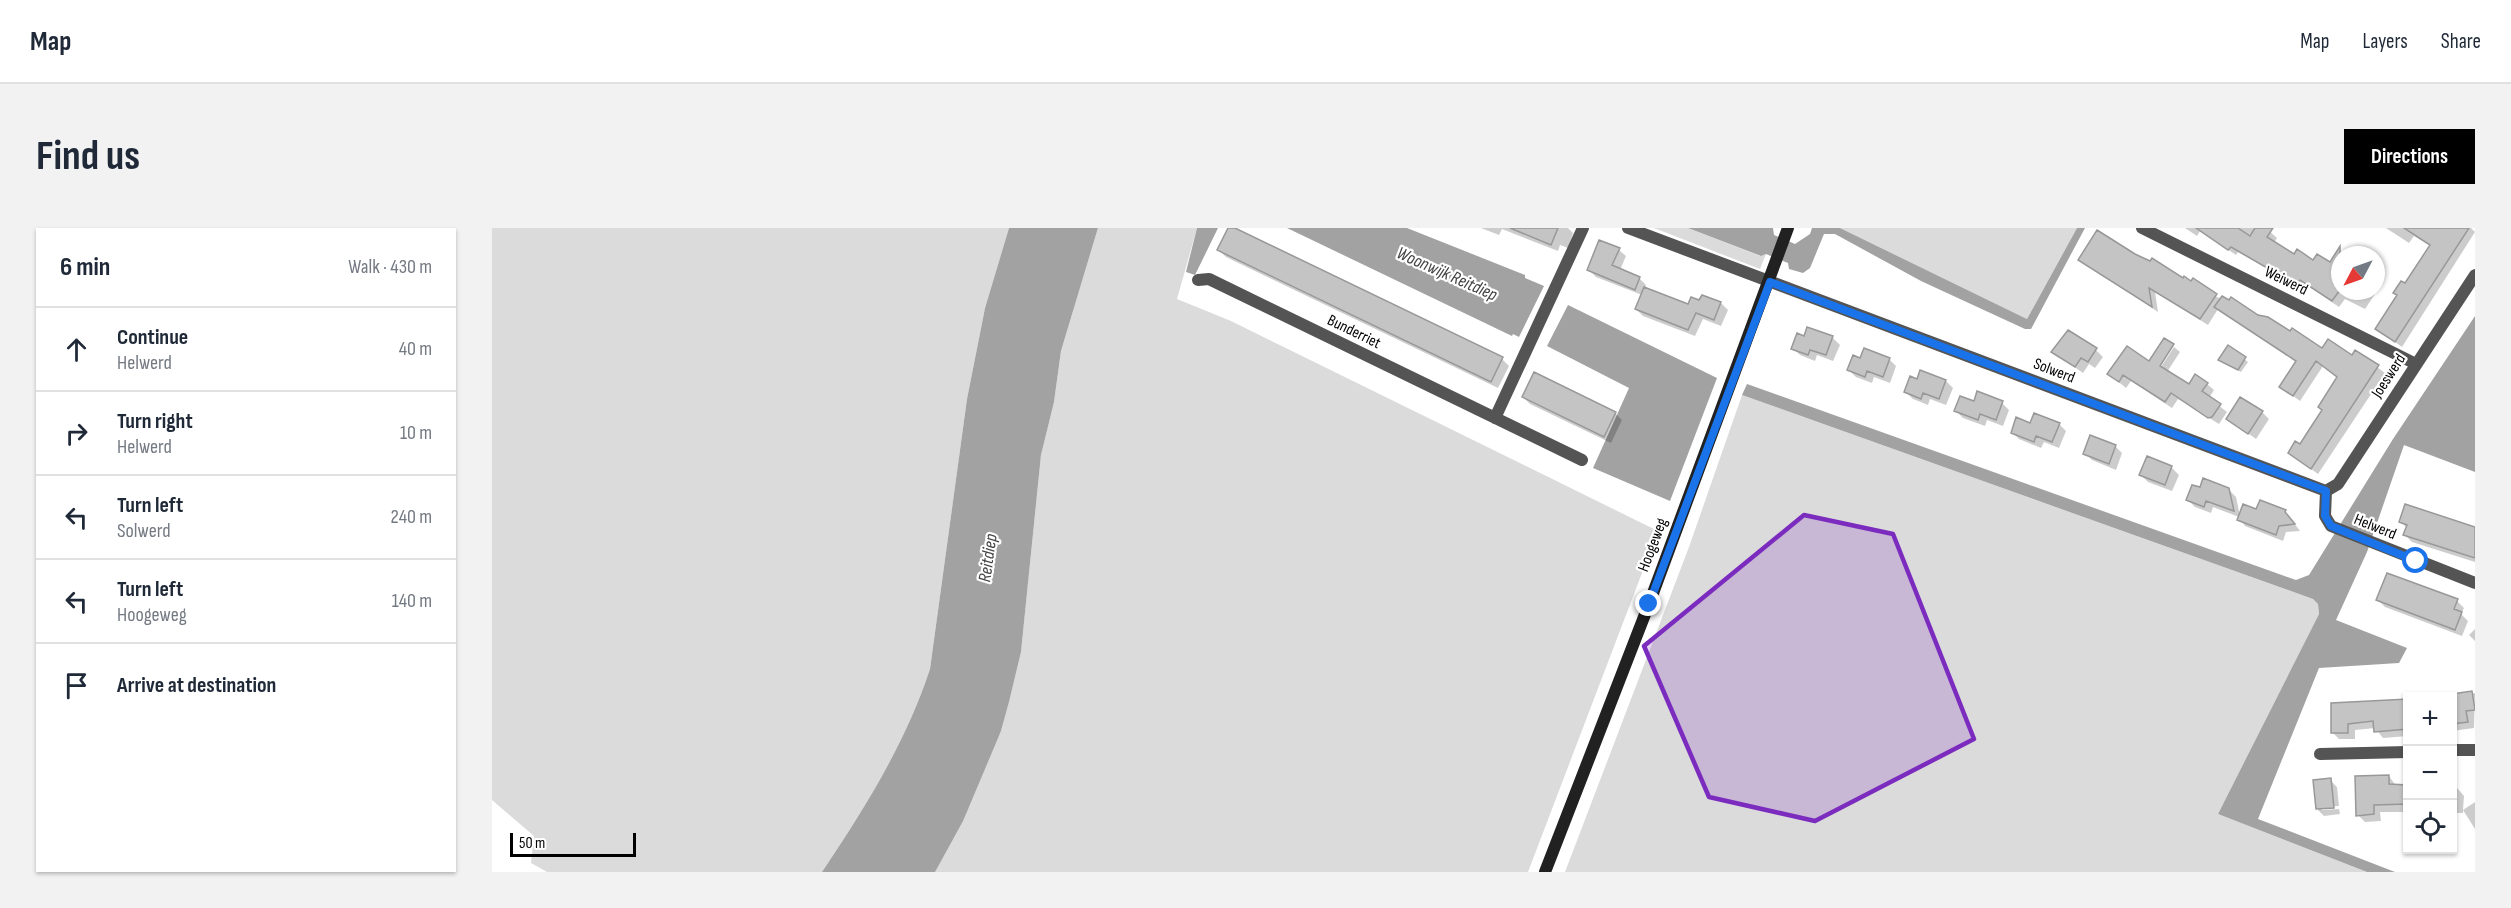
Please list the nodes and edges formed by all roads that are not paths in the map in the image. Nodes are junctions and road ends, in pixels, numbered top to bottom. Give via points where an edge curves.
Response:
1 (1583, 228) edge
2 (1628, 228) edge
3 (1788, 228) edge
4 (2142, 228) edge
5 (2475, 275) edge
6 (1198, 280) dead end
7 (1770, 282) junction
8 (2416, 364) junction
9 (1495, 418) junction
10 (1582, 460) dead end
11 (2326, 491) junction
12 (2475, 583) edge
13 (2457, 750) edge
14 (2475, 750) edge
15 (2403, 752) edge
16 (2320, 754) dead end
17 (1545, 872) edge

1 - 9 street
2 - 7 street
3 - 7 street, Hoogeweg
4 - 8 street, Weiwerd
5 - 8 street, Joeswerd
6 - 9 street, Bunderriet via 1209,279
7 - 11 street, Solwerd
7 - 17 street, Hoogeweg
8 - 11 street, Joeswerd via 2338,484
9 - 10 street, Bunderriet
11 - 12 street, Helwerd via 2325,516 2331,526
13 - 14 street
15 - 16 street

